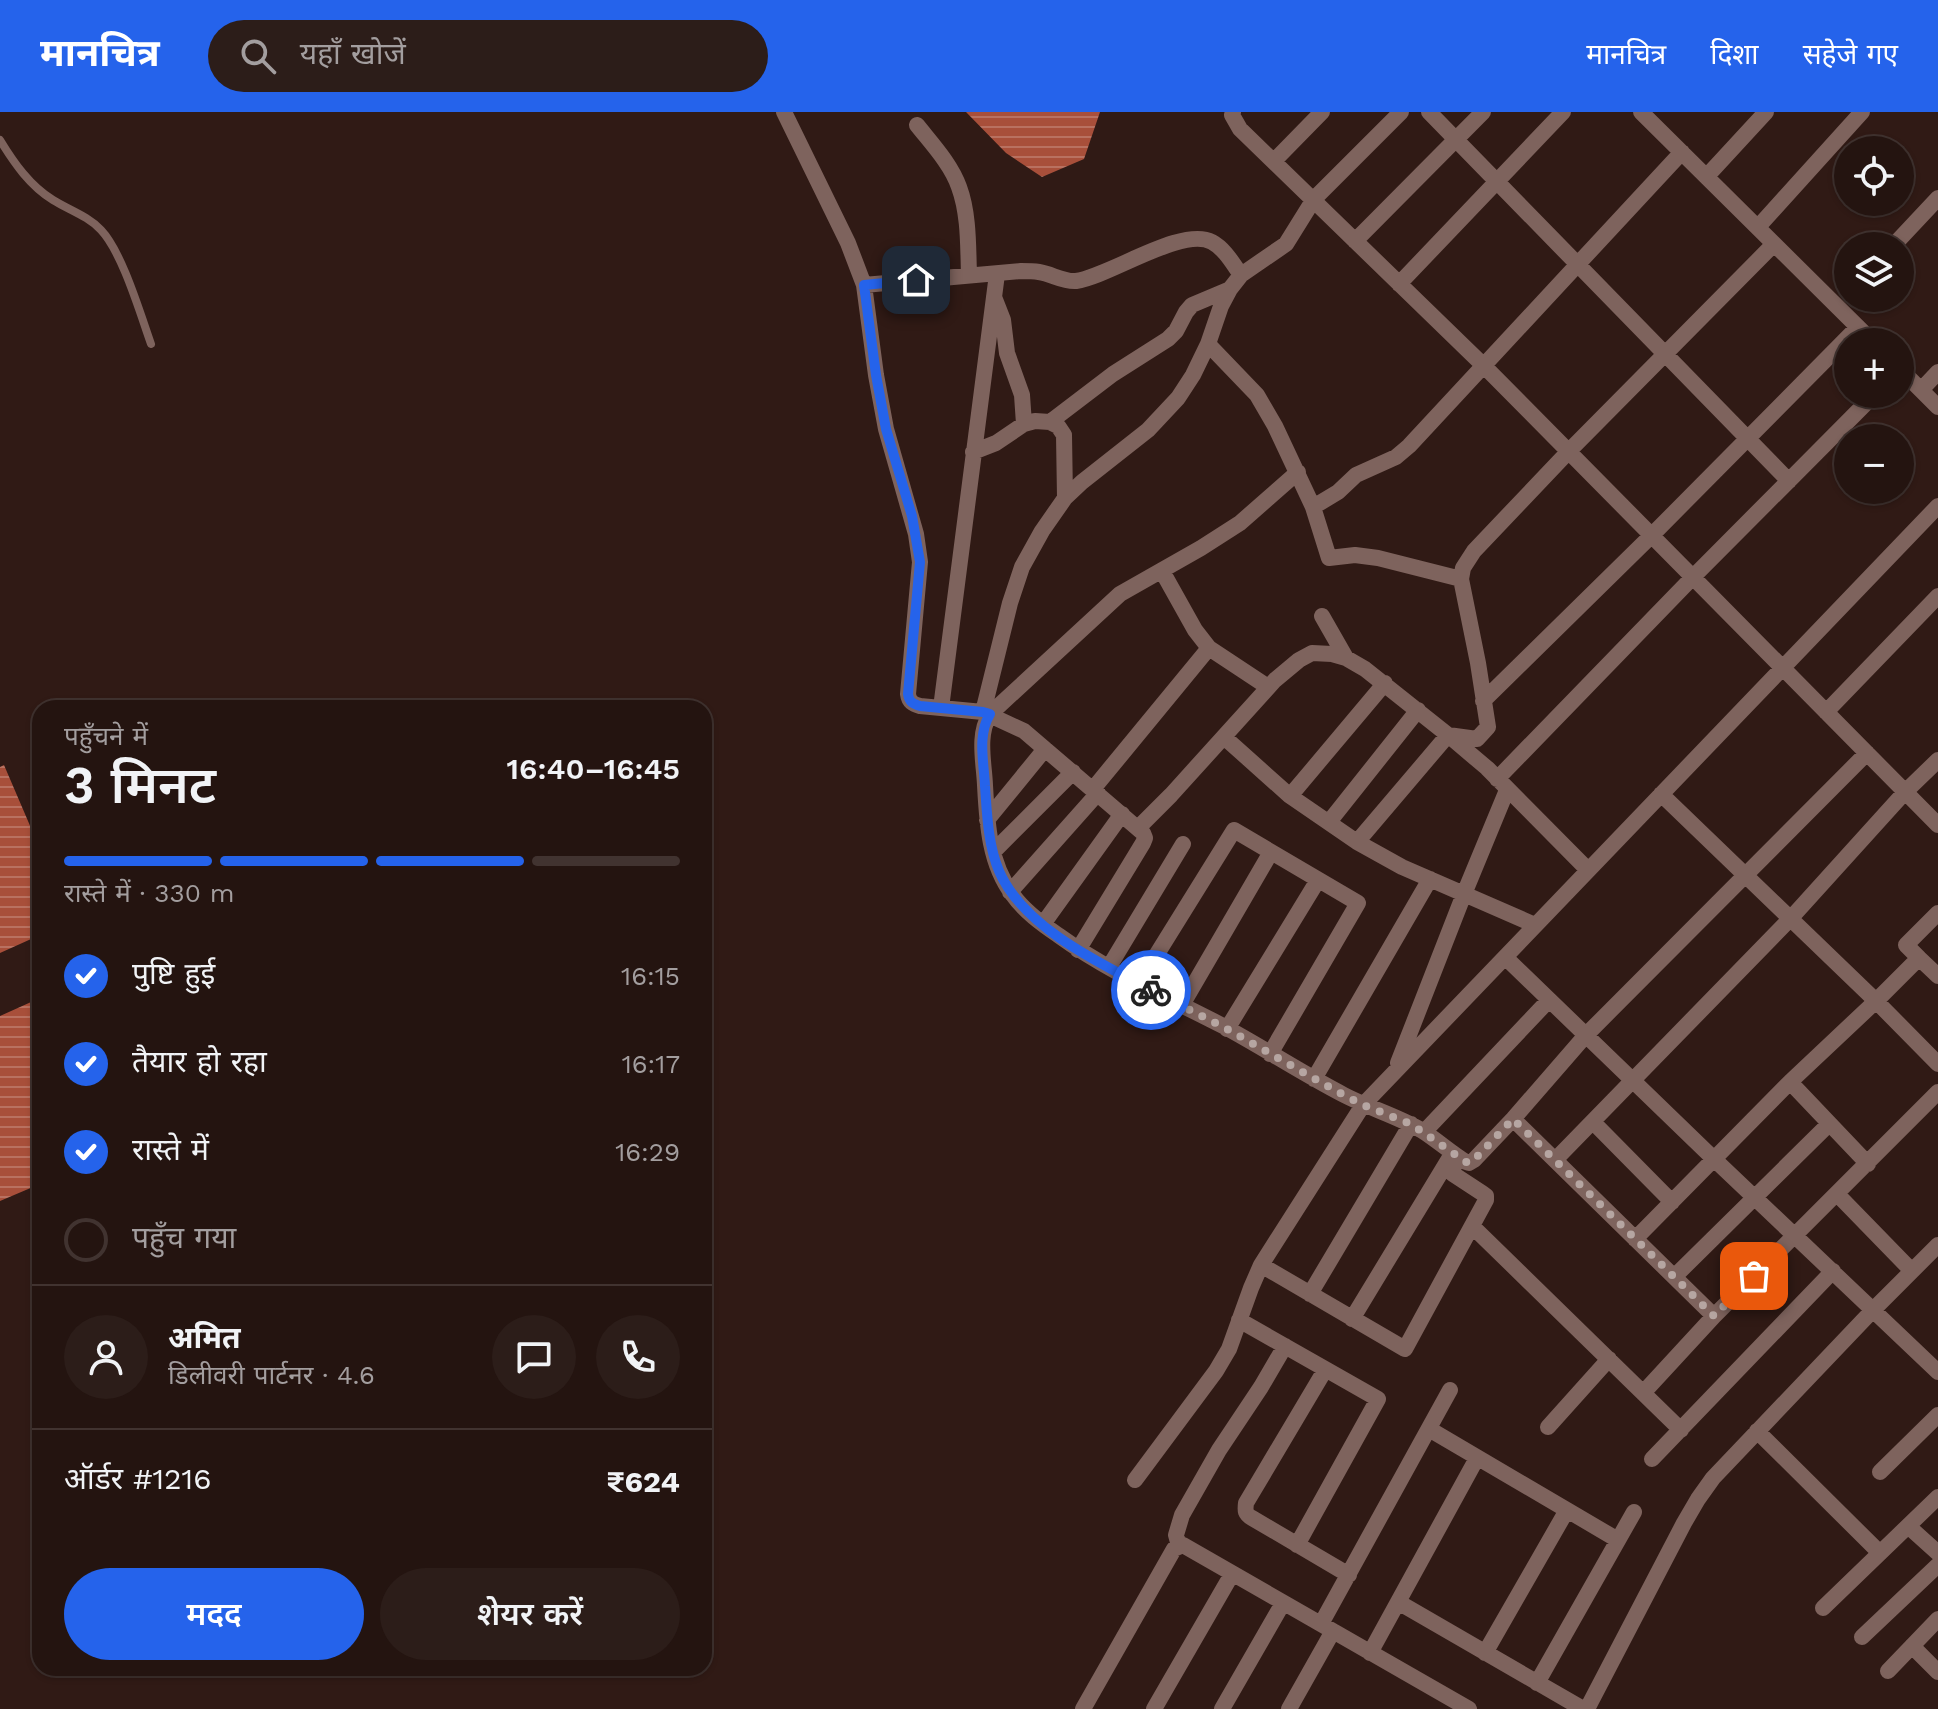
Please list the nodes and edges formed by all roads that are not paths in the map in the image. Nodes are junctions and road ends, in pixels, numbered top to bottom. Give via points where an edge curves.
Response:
1 (784, 112) edge
2 (1233, 112) edge
3 (1322, 112) edge
4 (1401, 112) edge
5 (1429, 112) edge
6 (1483, 112) edge
7 (1563, 112) edge
8 (1766, 112) edge
9 (1862, 112) edge
10 (1651, 116) edge
11 (917, 125) dead end
12 (0, 140) edge
13 (1456, 140) junction
14 (1682, 152) junction
15 (1274, 161) junction
16 (1707, 176) junction
17 (1496, 181) junction
18 (1938, 198) edge
19 (1314, 199) junction
20 (1758, 227) junction
21 (1906, 232) edge
22 (1355, 241) junction
23 (1774, 244) junction
24 (1577, 264) junction
25 (997, 274) junction
26 (969, 275) junction
27 (1236, 282) junction
28 (1399, 284) junction
29 (864, 285) junction
30 (1834, 293) edge
31 (994, 295) junction
32 (1849, 312) edge
33 (1858, 327) joint
34 (151, 344) dead end
35 (1208, 344) junction
36 (1665, 354) junction
37 (1483, 365) junction
38 (1938, 372) edge
39 (1914, 383) edge
40 (1921, 390) junction
41 (1938, 407) edge
42 (1861, 408) edge
43 (1050, 422) junction
44 (1024, 424) junction
45 (1748, 439) junction
46 (1569, 451) junction
47 (973, 452) junction
48 (1298, 472) junction
49 (1789, 481) junction
50 (1065, 498) junction
51 (1938, 506) edge
52 (1313, 507) junction
53 (1652, 535) junction
54 (1162, 571) junction
55 (1693, 577) junction
56 (1461, 579) junction
57 (1938, 596) edge
58 (1322, 616) dead end
59 (1209, 648) junction
60 (1346, 658) junction
61 (1782, 669) junction
62 (1385, 683) junction
63 (1268, 687) junction
64 (1483, 701) junction
65 (941, 708) junction
66 (1418, 710) junction
67 (1826, 712) junction
68 (986, 713) junction
69 (1448, 735) junction
70 (1224, 737) junction
71 (1045, 749) junction
72 (1867, 753) junction
73 (1938, 760) edge
74 (1073, 772) junction
75 (1502, 784) junction
76 (1096, 791) junction
77 (1905, 792) junction
78 (1661, 794) junction
79 (1290, 796) junction
80 (1122, 814) junction
81 (987, 820) junction
82 (1329, 822) junction
83 (1938, 825) edge
84 (1138, 828) junction
85 (1357, 842) junction
86 (1183, 844) dead end
87 (993, 852) junction
88 (1271, 852) junction
89 (1588, 870) junction
90 (1745, 875) junction
91 (1430, 879) junction
92 (1318, 880) junction
93 (1010, 892) junction
94 (1464, 894) junction
95 (1938, 913) edge
96 (1791, 918) junction
97 (1043, 924) junction
98 (1535, 925) junction
99 (1078, 950) junction
100 (1505, 957) junction
101 (1919, 958) junction
102 (1109, 967) junction
103 (1938, 976) edge
104 (1139, 983) junction
105 (1549, 1000) junction
106 (1876, 1001) junction
107 (1182, 1005) junction
108 (1227, 1029) junction
109 (1586, 1035) junction
110 (1270, 1054) junction
111 (1938, 1064) edge
112 (1394, 1073) junction
113 (1314, 1079) junction
114 (1634, 1081) junction
115 (1790, 1082) junction
116 (1938, 1092) edge
117 (1363, 1105) junction
118 (1513, 1119) junction
119 (1593, 1122) junction
120 (1829, 1124) junction
121 (1417, 1128) junction
122 (1456, 1155) junction
123 (1555, 1160) junction
124 (1715, 1160) junction
125 (1868, 1164) junction
126 (1837, 1194) junction
127 (1754, 1198) junction
128 (1672, 1202) junction
129 (1473, 1227) junction
130 (1794, 1236) junction
131 (1635, 1239) junction
132 (1938, 1245) edge
133 (1261, 1265) junction
134 (1833, 1271) junction
135 (1912, 1271) junction
136 (1674, 1277) junction
137 (1310, 1294) junction
138 (1873, 1310) junction
139 (1714, 1316) junction
140 (1352, 1319) junction
141 (1239, 1320) junction
142 (1285, 1346) junction
143 (1609, 1359) junction
144 (1325, 1370) junction
145 (1938, 1372) edge
146 (1450, 1390) dead end
147 (1643, 1393) junction
148 (1938, 1415) edge
149 (1548, 1427) dead end
150 (1429, 1429) junction
151 (1681, 1430) junction
152 (1757, 1431) junction
153 (1477, 1458) junction
154 (1652, 1459) dead end
155 (1880, 1472) dead end
156 (1135, 1480) dead end
157 (1938, 1497) edge
158 (1567, 1510) junction
159 (1634, 1512) dead end
160 (1908, 1526) junction
161 (1618, 1540) junction
162 (1297, 1545) junction
163 (1179, 1546) junction
164 (1880, 1553) junction
165 (1938, 1553) edge
166 (1938, 1565) edge
167 (1232, 1574) junction
168 (1349, 1575) junction
169 (1398, 1602) junction
170 (1283, 1603) junction
171 (1823, 1608) dead end
172 (1938, 1619) edge
173 (1327, 1628) junction
174 (1862, 1637) dead end
175 (1912, 1646) junction
176 (1370, 1653) junction
177 (1485, 1653) junction
178 (1888, 1671) dead end
179 (1938, 1672) edge
180 (1537, 1683) junction
181 (1451, 1705) edge
182 (1083, 1709) edge
183 (1154, 1709) edge
184 (1222, 1709) edge
185 (1289, 1709) edge
186 (1469, 1709) edge
187 (1585, 1709) edge

1 - 29 street
2 - 15 street via 1240,129
3 - 15 street
4 - 19 street
5 - 13 street
6 - 13 street
7 - 17 street
8 - 16 street
9 - 20 street
10 - 14 street
11 - 26 street via 959,187
12 - 34 lane via 34,185 101,230 117,255
13 - 17 street
13 - 22 street
14 - 16 street
14 - 24 street
15 - 19 street
16 - 20 street
17 - 24 street
17 - 28 street
18 - 21 street
19 - 22 street
19 - 27 street via 1286,244
20 - 23 street
22 - 28 street
23 - 30 street
23 - 36 street
24 - 36 street
24 - 37 street
25 - 26 street
25 - 27 street via 1039,272 1076,281 1199,238 1225,253
25 - 31 street
26 - 29 street
27 - 35 street
27 - 43 street via 1192,305 1168,339
28 - 37 street
29 - 65 street via 886,429 920,562 909,700
31 - 44 street via 1022,395
31 - 47 street
32 - 33 street
33 - 45 street
35 - 48 street via 1257,395
35 - 50 street via 1178,398 1148,430
36 - 45 street
36 - 46 street
37 - 46 street
37 - 52 street via 1396,457 1356,475
38 - 40 street
39 - 40 street
40 - 41 street
42 - 49 street
43 - 44 street
43 - 50 street via 1064,435
44 - 47 street
45 - 49 street
45 - 53 street
46 - 53 street
46 - 56 street via 1474,551
47 - 65 street
48 - 52 street
48 - 54 street via 1240,523
49 - 55 street
50 - 68 street via 1022,567
51 - 61 street
52 - 56 street via 1329,558 1367,556
53 - 55 street
53 - 64 street
54 - 59 street
54 - 68 street via 1120,594
55 - 61 street
55 - 75 street
56 - 64 street
57 - 67 street
58 - 60 street
59 - 63 street
59 - 76 street
60 - 62 street
60 - 63 street via 1312,653
61 - 67 street
61 - 78 street
62 - 66 street
62 - 79 street
63 - 70 street
64 - 69 street via 1488,727 1477,739
65 - 68 street
66 - 69 street
66 - 82 street
67 - 72 street
68 - 71 street via 1024,731
68 - 81 street via 982,731
69 - 75 street
69 - 85 street
70 - 79 street
70 - 84 street
71 - 74 street
71 - 81 street
72 - 77 street
72 - 90 street
73 - 77 street
74 - 76 street
74 - 87 street
75 - 89 street
75 - 94 street
76 - 80 street
76 - 93 street
77 - 83 street
77 - 96 street
78 - 89 street
78 - 90 street
79 - 82 street
80 - 84 street
80 - 97 street
81 - 87 street
82 - 85 street
84 - 99 street via 1143,843
85 - 91 street
86 - 102 street
87 - 93 street
88 - 92 street
88 - 104 street via 1234,830
88 - 107 street
89 - 98 street
90 - 96 street
90 - 109 street
91 - 94 street
91 - 113 street
92 - 108 street
92 - 110 street via 1358,903
93 - 97 street
94 - 98 street
94 - 112 street
95 - 101 street via 1906,945
96 - 106 street
96 - 114 street
97 - 99 street
98 - 100 street
99 - 102 street
100 - 105 street
100 - 112 street
101 - 103 street
101 - 106 street
102 - 104 street
104 - 107 street
105 - 109 street
105 - 121 street
106 - 111 street
106 - 115 street
107 - 108 street
108 - 110 street
109 - 114 street
109 - 118 street
110 - 113 street
112 - 117 street
113 - 117 street
114 - 119 street
114 - 124 street
115 - 120 street
115 - 124 street
116 - 125 street
117 - 121 street
117 - 133 street
118 - 122 street via 1474,1160 1469,1163
118 - 123 street
119 - 123 street
119 - 128 street
120 - 125 street
120 - 127 street
121 - 122 street
121 - 137 street
122 - 129 street via 1453,1174 1486,1196
122 - 140 street
123 - 131 street
124 - 127 street
124 - 128 street
125 - 126 street
126 - 130 street
126 - 135 street
127 - 130 street
127 - 136 street
128 - 131 street
129 - 140 street via 1405,1349
129 - 143 street
130 - 134 street
130 - 139 street
131 - 136 street
132 - 135 street
133 - 137 street
133 - 141 street
134 - 138 street
134 - 151 street
135 - 138 street
136 - 139 street
137 - 140 street
138 - 145 street
138 - 152 street
139 - 147 street
141 - 142 street
141 - 156 street via 1216,1371
142 - 144 street
142 - 163 street via 1182,1515 1176,1535
143 - 147 street
143 - 149 street
144 - 162 street via 1246,1503 1247,1515
144 - 162 street via 1378,1399
146 - 150 street
147 - 151 street
148 - 155 street
150 - 153 street
150 - 168 street
151 - 154 street
152 - 164 street
152 - 187 street via 1698,1499
153 - 158 street
153 - 169 street
157 - 160 street
158 - 161 street
158 - 177 street
159 - 161 street
160 - 164 street
160 - 165 street
161 - 180 street
162 - 168 street
163 - 167 street
163 - 182 street
164 - 171 street
166 - 174 street
167 - 170 street
167 - 183 street
168 - 173 street
169 - 176 street
169 - 177 street
170 - 173 street
170 - 184 street
172 - 175 street
173 - 176 street
173 - 185 street
175 - 178 street
175 - 179 street
176 - 181 street
177 - 180 street
180 - 187 street
181 - 186 street

